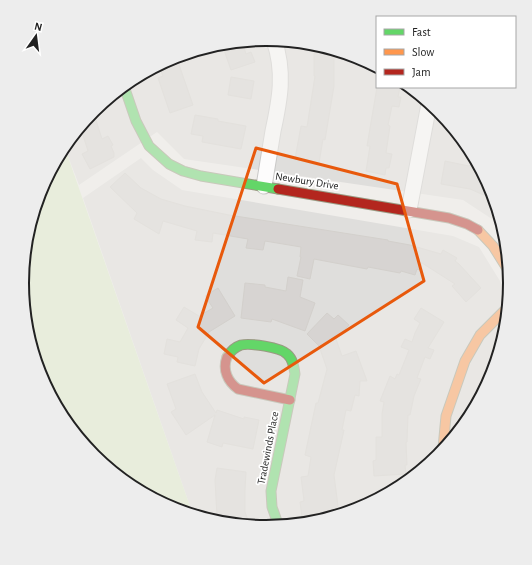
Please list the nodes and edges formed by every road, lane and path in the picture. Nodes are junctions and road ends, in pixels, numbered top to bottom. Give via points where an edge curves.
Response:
1 (276, 46) edge
2 (126, 91) edge
3 (428, 109) edge
4 (264, 186) junction
5 (409, 210) junction
6 (501, 259) edge
7 (501, 313) edge
8 (290, 400) junction
9 (444, 439) edge
10 (276, 519) edge

1 - 4 street via 281,68 280,98
2 - 4 street, Newbury Drive via 141,133 149,146 169,164 201,176
3 - 5 street
4 - 5 street, Newbury Drive
5 - 6 street, Newbury Drive via 449,218 472,227 486,237
7 - 9 street via 480,334 465,361 446,416
8 - 8 street, Tradewinds Place via 295,374 291,358 285,351 245,344 231,351 225,366 230,383 238,389
8 - 10 street, Tradewinds Place via 271,491

